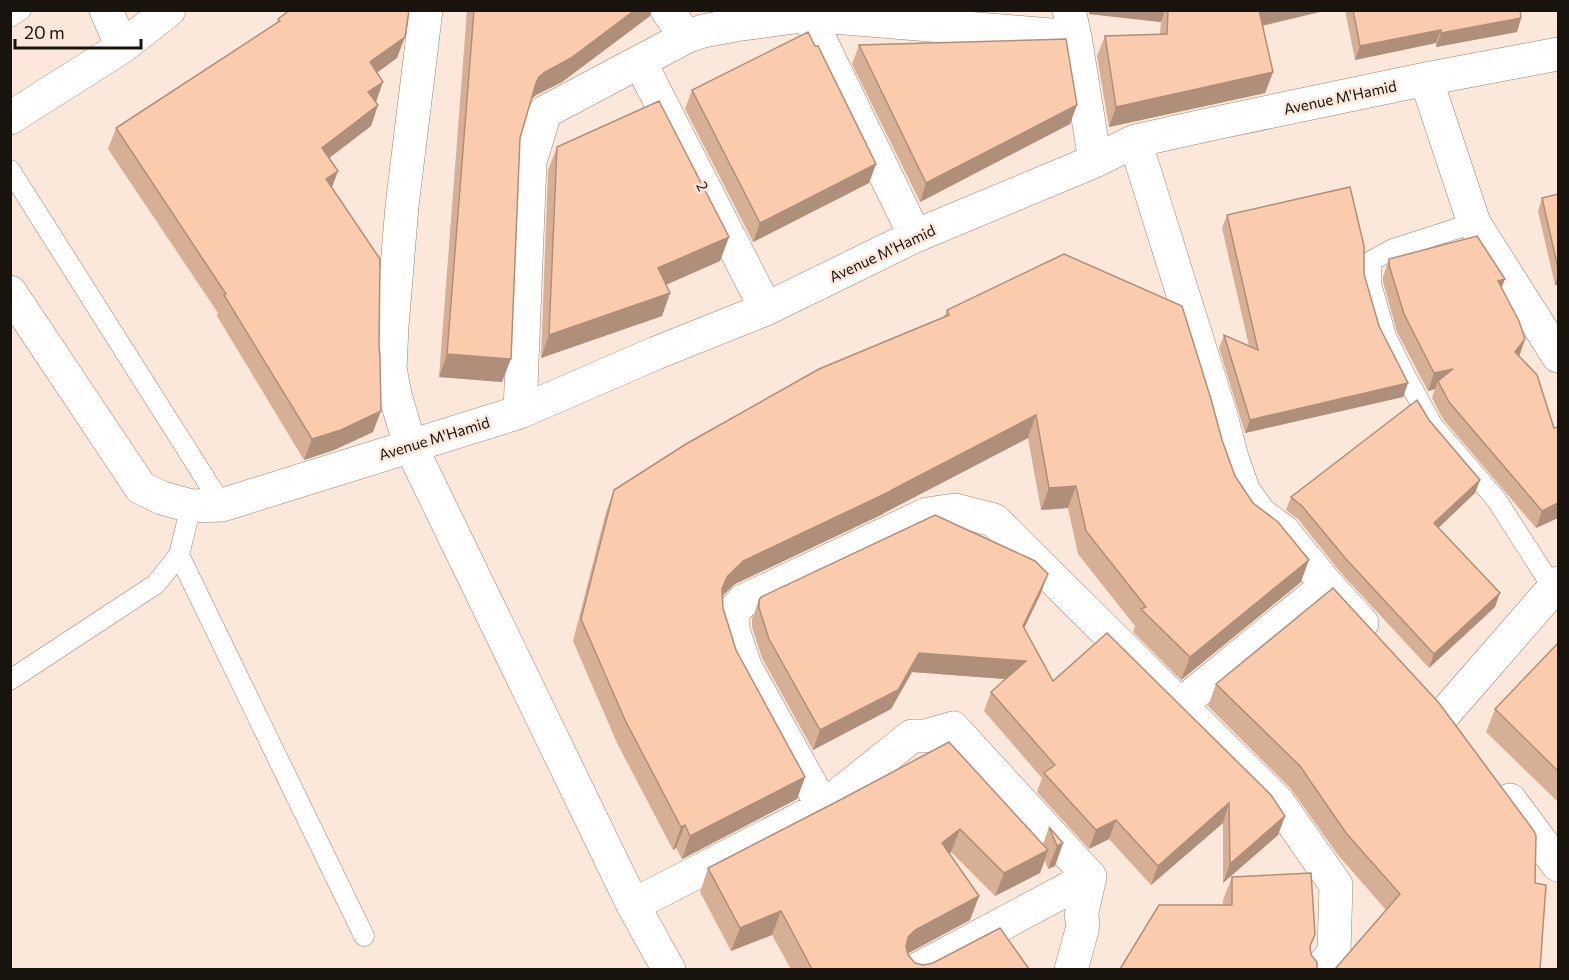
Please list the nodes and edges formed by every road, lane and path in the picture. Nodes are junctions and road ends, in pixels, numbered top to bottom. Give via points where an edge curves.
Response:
1 (21, 10) edge
2 (105, 10) edge
3 (169, 10) edge
4 (426, 10) edge
5 (667, 10) edge
6 (808, 15) junction
7 (10, 17) edge
8 (1072, 24) edge
9 (686, 37) junction
10 (122, 47) junction
11 (1558, 54) edge
12 (640, 62) junction
13 (1426, 79) junction
14 (10, 118) edge
15 (1134, 141) junction
16 (1095, 161) junction
17 (10, 170) edge
18 (1474, 223) junction
19 (915, 236) junction
20 (10, 292) edge
21 (766, 309) junction
22 (1558, 356) edge
23 (520, 412) junction
24 (410, 446) junction
25 (207, 506) junction
26 (179, 555) junction
27 (1327, 585) junction
28 (1556, 586) edge
29 (1382, 645) edge
30 (10, 680) edge
31 (1421, 688) edge
32 (1180, 705) junction
33 (1495, 780) edge
34 (823, 807) junction
35 (1558, 865) edge
36 (1090, 877) junction
37 (633, 905) junction
38 (364, 936) dead end
39 (669, 969) edge
40 (916, 969) edge
41 (1071, 969) edge
42 (1320, 969) edge

1 - 7 lane
2 - 10 street
3 - 10 street
4 - 24 street via 402,206 390,368
5 - 9 street
6 - 8 street
6 - 9 street via 735,25
6 - 19 street
8 - 16 street
9 - 12 street
10 - 14 street
11 - 13 street, Avenue M'Hamid
12 - 21 street, 2
12 - 23 street via 545,112 531,162
13 - 15 street, Avenue M'Hamid
13 - 18 street
15 - 16 street, Avenue M'Hamid
15 - 27 street via 1244,492 1260,514 1283,531
16 - 19 street, Avenue M'Hamid
17 - 25 lane
18 - 22 street
18 - 28 lane via 1393,249 1371,261 1371,284 1386,336 1434,426 1496,499
19 - 21 street, Avenue M'Hamid
20 - 25 street via 141,488 162,498
21 - 23 street, Avenue M'Hamid
23 - 24 street, Avenue M'Hamid
24 - 25 street, Avenue M'Hamid
24 - 37 street
25 - 26 lane
26 - 30 lane via 156,584
26 - 38 lane
27 - 29 street
27 - 32 street
28 - 31 street via 1452,723
32 - 34 street via 994,520 955,510 927,514 743,601 734,612 733,630 745,666
32 - 42 street via 1278,802 1336,885 1335,952
33 - 35 street
34 - 36 street via 912,736 953,728
34 - 37 street
36 - 40 street
36 - 41 street
37 - 39 street

